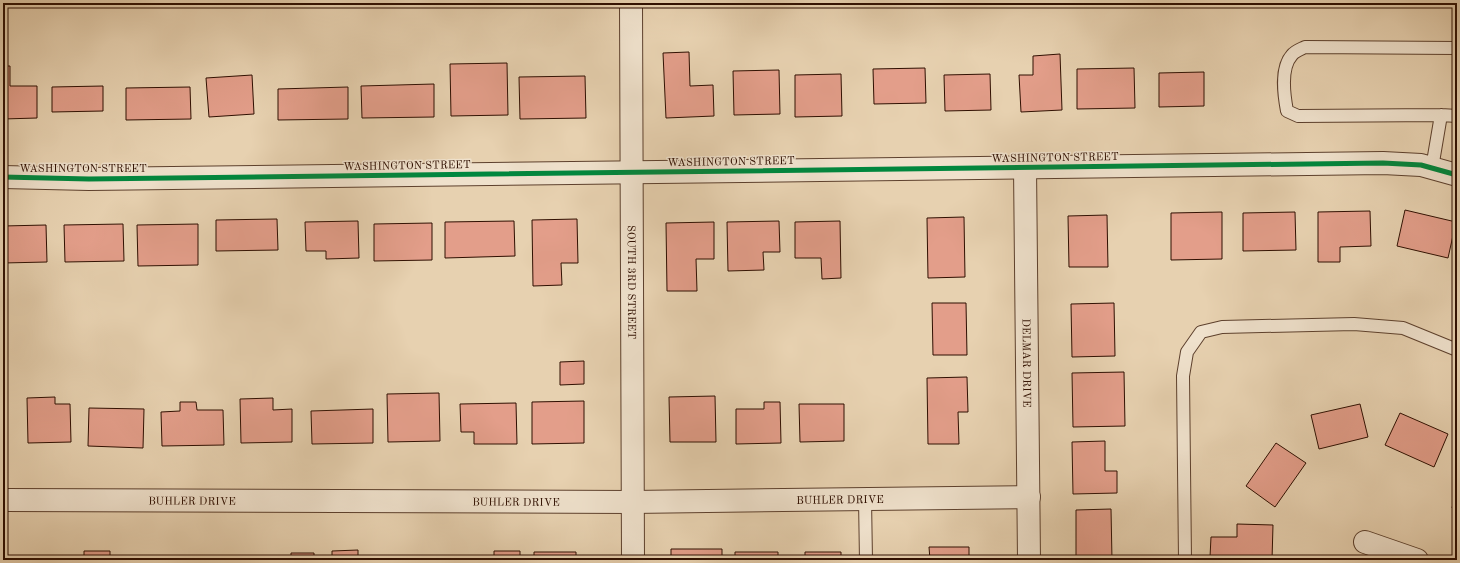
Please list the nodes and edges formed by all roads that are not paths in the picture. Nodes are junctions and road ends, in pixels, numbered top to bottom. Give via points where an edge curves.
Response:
1 (631, 3) edge
2 (1457, 48) edge
3 (1441, 115) junction
4 (1457, 116) edge
5 (1025, 167) junction
6 (1432, 168) junction
7 (632, 172) junction
8 (1457, 175) edge
9 (3, 177) edge
10 (1457, 350) edge
11 (1029, 497) junction
12 (865, 499) junction
13 (3, 500) edge
14 (632, 502) junction
15 (1365, 542) dead end
16 (633, 560) edge
17 (866, 560) edge
18 (1029, 560) edge
19 (1185, 560) edge
20 (1417, 560) edge

1 - 7 street, SOUTH 3RD STREET
2 - 3 lane via 1305,47 1293,54 1286,64 1287,111 1298,116
3 - 4 lane
3 - 6 lane
5 - 6 street, WASHINGTON STREET via 1382,163
5 - 7 street, WASHINGTON STREET
5 - 11 street, DELMAR DRIVE
6 - 8 street, WASHINGTON STREET
7 - 9 street, WASHINGTON STREET via 89,179
7 - 14 street, SOUTH 3RD STREET
10 - 19 lane via 1403,328 1361,325 1222,327 1201,332 1187,352 1183,376
11 - 12 street, BUHLER DRIVE
11 - 18 street, DELMAR DRIVE
12 - 14 street, BUHLER DRIVE
12 - 17 lane
13 - 14 street, BUHLER DRIVE
14 - 16 street, SOUTH 3RD STREET
15 - 20 street

